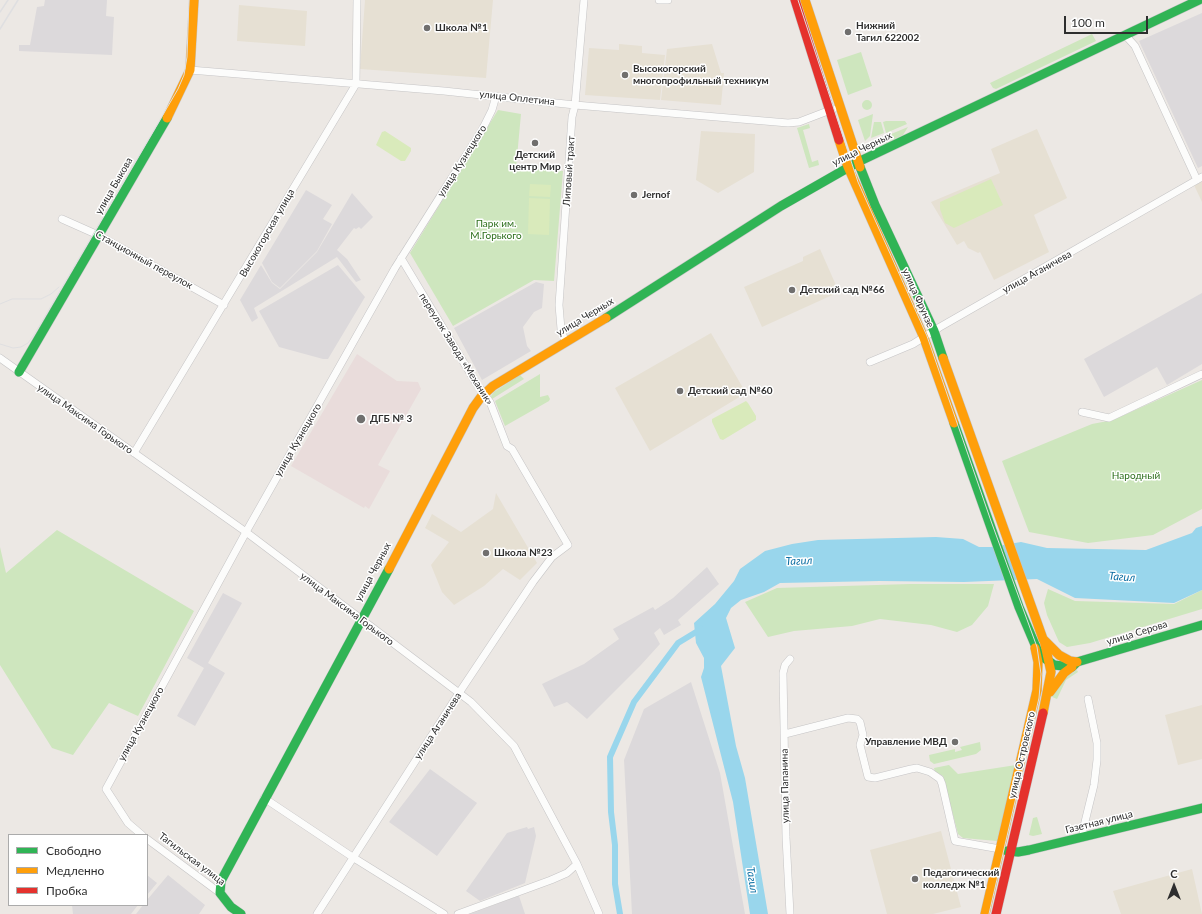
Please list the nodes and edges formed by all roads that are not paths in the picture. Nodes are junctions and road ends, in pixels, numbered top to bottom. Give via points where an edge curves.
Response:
1 (194, 0) edge
2 (357, 0) edge
3 (584, 0) edge
4 (659, 0) edge
5 (668, 0) edge
6 (795, 0) edge
7 (805, 0) edge
8 (1199, 0) edge
9 (1126, 36) junction
10 (190, 70) junction
11 (356, 84) junction
12 (496, 96) junction
13 (575, 105) junction
14 (840, 105) junction
15 (830, 110) junction
16 (858, 162) junction
17 (848, 167) junction
18 (1199, 178) edge
19 (62, 219) dead end
20 (98, 235) junction
21 (401, 258) junction
22 (224, 305) junction
23 (934, 331) junction
24 (924, 338) junction
25 (565, 341) junction
26 (0, 358) edge
27 (870, 362) dead end
28 (19, 372) junction
29 (1202, 374) edge
30 (484, 393) junction
31 (1082, 412) dead end
32 (134, 453) junction
33 (246, 532) junction
34 (568, 545) joint
35 (1029, 603) joint
36 (1019, 607) joint
37 (360, 620) junction
38 (1202, 625) edge
39 (1044, 638) junction
40 (1033, 642) junction
41 (790, 659) dead end
42 (1073, 663) junction
43 (1052, 666) junction
44 (1037, 690) junction
45 (459, 693) junction
46 (1047, 698) junction
47 (1088, 699) dead end
48 (785, 734) junction
49 (264, 798) junction
50 (1202, 808) edge
51 (141, 834) edge
52 (1084, 837) junction
53 (148, 840) edge
54 (1000, 849) junction
55 (1011, 852) junction
56 (354, 858) junction
57 (577, 864) junction
58 (220, 893) junction
59 (240, 914) edge
60 (317, 914) edge
61 (444, 914) edge
62 (458, 914) edge
63 (599, 914) edge
64 (790, 914) edge
65 (985, 914) edge
66 (996, 914) edge

1 - 10 main road, улица Быкова
2 - 11 street
3 - 13 street, Липовый тракт
4 - 5 street
6 - 15 main road, улица Фрунзе
7 - 14 main road, улица Фрунзе
8 - 9 main road, улица Черных
9 - 16 main road, улица Черных via 1005,90
9 - 18 street via 1135,46
10 - 11 street, улица Оплетина
10 - 20 main road, улица Быкова via 175,105
11 - 12 street, улица Оплетина
11 - 22 street, Высокогорская улица
12 - 13 street, улица Оплетина
12 - 21 street, улица Кузнецкого via 482,130
13 - 15 street, улица Оплетина via 788,123 799,122
13 - 25 street, Липовый тракт via 572,117 559,305
14 - 15 street, улица Оплетина
14 - 16 main road, улица Фрунзе
15 - 17 main road, улица Фрунзе
16 - 17 main road, улица Черных
16 - 23 main road, улица Фрунзе via 875,205
17 - 24 main road, улица Фрунзе
17 - 25 main road, улица Черных
18 - 23 street, улица Аганичева
19 - 20 street, Станционный переулок
20 - 22 street, Станционный переулок
20 - 28 main road, улица Быкова
21 - 30 street, переулок Завода «Механик»
21 - 33 street, улица Кузнецкого
22 - 32 street, Высокогорская улица
23 - 24 street, улица Аганичева
23 - 35 main road, улица Фрунзе
24 - 27 street, улица Аганичева
24 - 36 main road, улица Фрунзе
25 - 30 main road, улица Черных
26 - 28 street, улица Максима Горького
28 - 32 street, улица Максима Горького
29 - 31 street via 1109,418
30 - 34 street, переулок Завода «Механик» via 507,446 512,449
30 - 37 main road, улица Черных via 473,408
32 - 33 street, улица Максима Горького
33 - 37 street, улица Максима Горького
33 - 51 street, улица Кузнецкого via 106,789 128,823
34 - 45 street, улица Аганичева via 552,557 533,582
35 - 39 main road, улица Островского
36 - 40 main road, улица Островского
37 - 45 street, улица Максима Горького
37 - 49 main road, улица Черных
38 - 42 main road, улица Серова
39 - 42 main road via 1059,655
39 - 43 main road, улица Островского
40 - 43 main road via 1039,654
40 - 44 main road, улица Островского via 1038,662
41 - 48 street, улица Папанина via 783,673
42 - 43 main road, улица Серова
42 - 46 main road, улица Серова
43 - 44 main road
43 - 46 main road, улица Островского
44 - 54 main road, улица Островского
45 - 56 street, улица Аганичева
45 - 57 street, улица Максима Горького via 514,746
46 - 55 main road, улица Островского
47 - 52 street via 1097,743 1097,760 1083,830
48 - 54 street via 848,718 857,719 863,735 860,745 868,776 875,778 917,768 930,772 940,779 942,784 955,841
48 - 64 street, улица Папанина
49 - 56 street
49 - 58 main road, улица Черных via 221,881
50 - 52 main road, Газетная улица
52 - 55 main road, Газетная улица
53 - 58 street, Тагильская улица
54 - 55 main road, Газетная улица
54 - 65 main road, улица Островского
55 - 66 main road, улица Островского
56 - 60 street, улица Аганичева
56 - 61 street
57 - 62 street via 567,873 551,880
57 - 63 street, улица Максима Горького
58 - 59 main road, Тагильская улица

